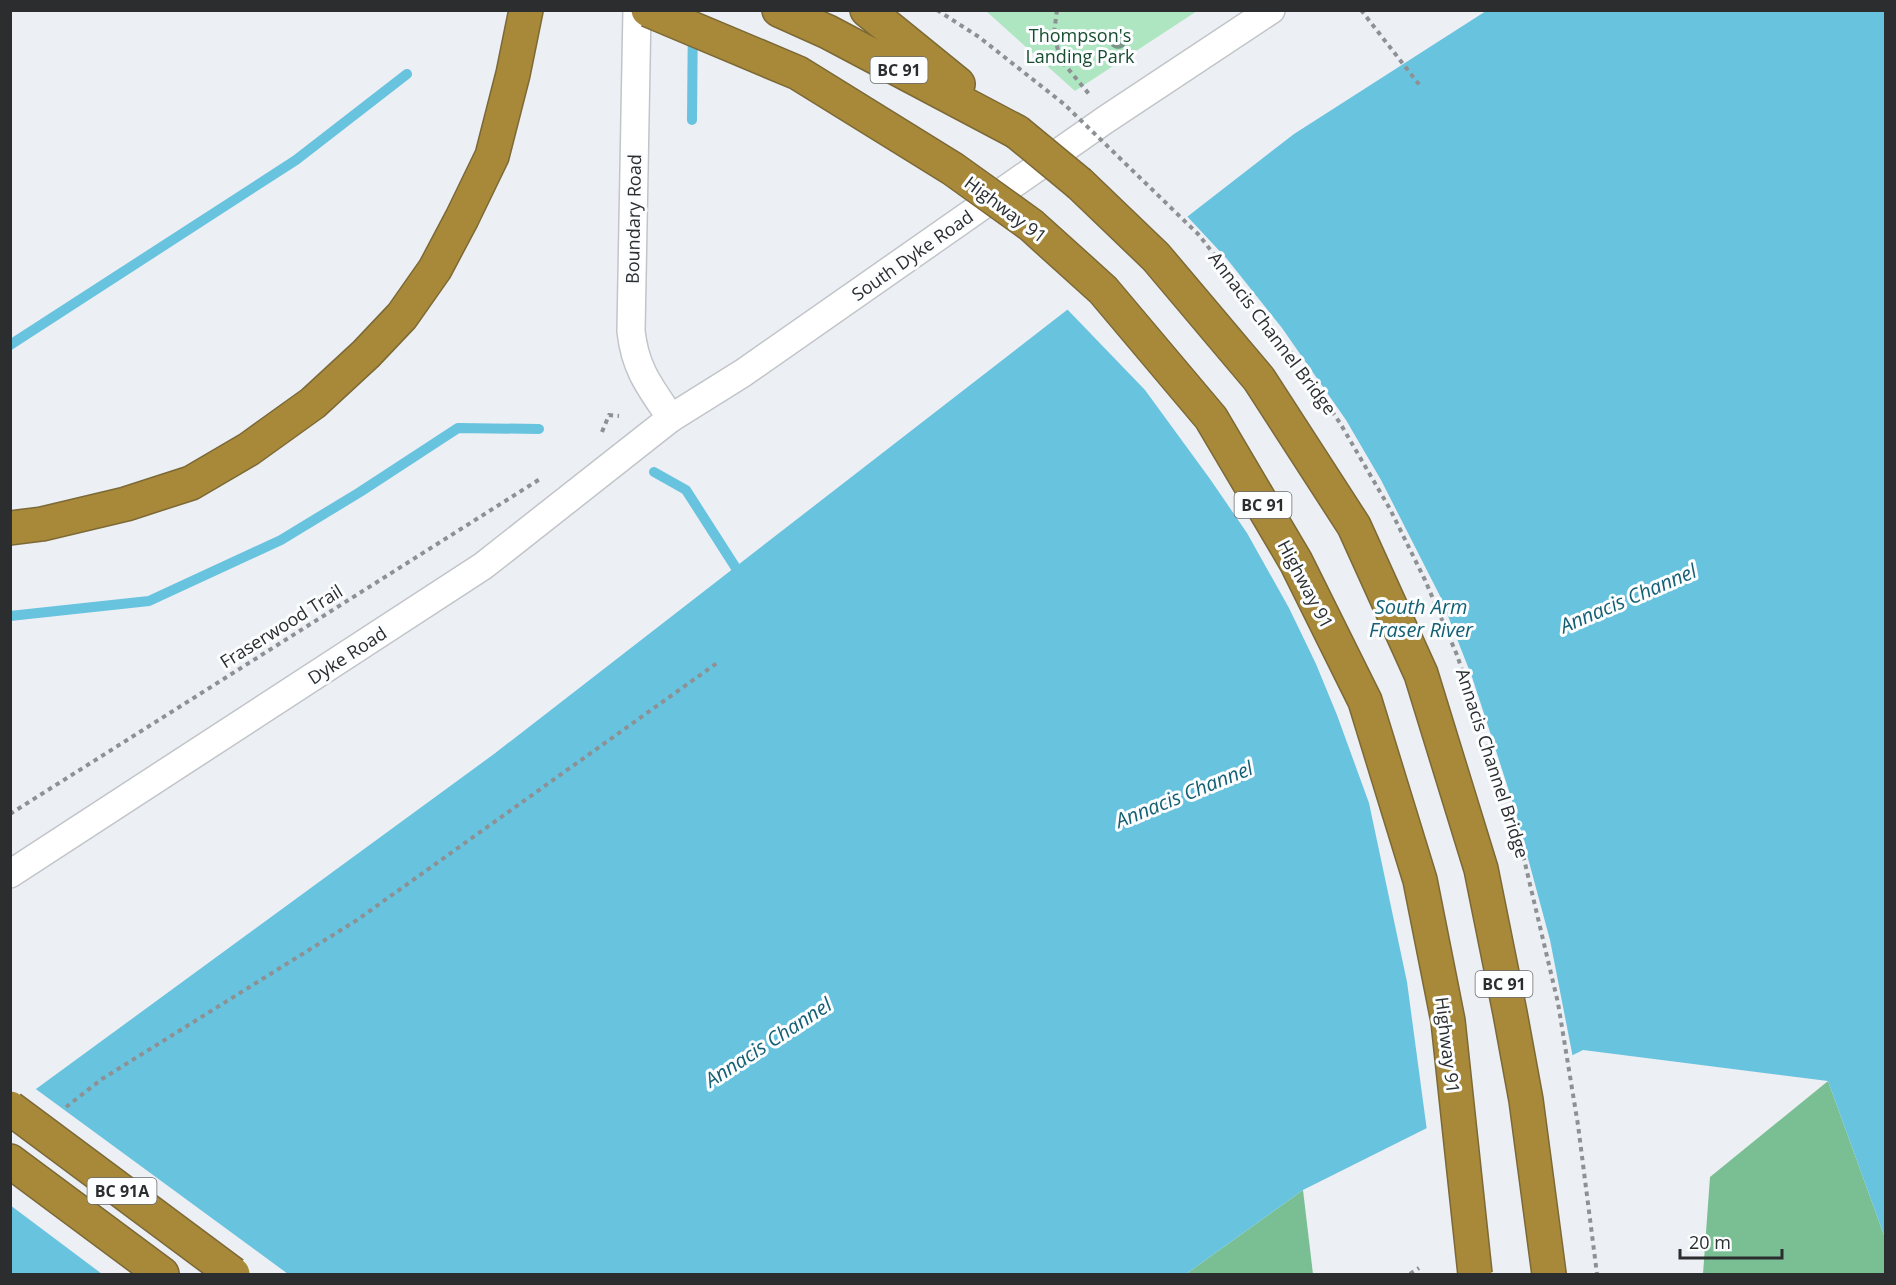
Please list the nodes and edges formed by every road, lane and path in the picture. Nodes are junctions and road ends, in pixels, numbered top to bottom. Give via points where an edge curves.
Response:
1 (526, 10) edge
2 (637, 10) edge
3 (648, 10) edge
4 (779, 10) edge
5 (867, 10) edge
6 (937, 10) edge
7 (1057, 10) edge
8 (1271, 10) edge
9 (1361, 10) edge
10 (1421, 87) dead end
11 (1105, 120) junction
12 (1017, 132) junction
13 (671, 418) junction
14 (541, 478) dead end
15 (10, 528) edge
16 (717, 663) dead end
17 (10, 814) edge
18 (10, 874) edge
19 (66, 1107) dead end
20 (10, 1108) edge
21 (10, 1161) edge
22 (1419, 1268) dead end
23 (162, 1275) edge
24 (233, 1275) edge
25 (1410, 1275) edge
26 (1475, 1275) edge
27 (1549, 1275) edge
28 (1598, 1275) edge

1 - 15 highway via 492,156 435,269 402,316 366,354 313,403 191,483 126,504
2 - 13 street, Boundary Road via 631,331 633,353 643,376
3 - 26 highway, Highway 91 / BC 91, bridge via 798,73 954,169 1031,225 1103,290 1211,418 1296,562 1365,700 1420,880 1448,1021
4 - 12 highway, BC 91
5 - 12 highway
6 - 28 path, Annacis Channel Bridge, bridge via 979,37 1064,104 1198,234 1289,349 1340,423 1390,509 1457,656 1524,859 1558,1003
7 - 11 path via 1054,33 1060,59
8 - 11 street, South Dyke Road
9 - 10 path
11 - 13 street, South Dyke Road via 743,373
12 - 27 highway, BC 91, bridge via 1080,184 1156,257 1259,379 1354,526 1421,674 1480,868 1526,1100
13 - 18 street, Dyke Road via 483,566
14 - 17 path, Fraserwood Trail
16 - 19 path via 357,920 102,1079
20 - 24 highway, BC 91A, bridge
21 - 23 highway
22 - 25 path

